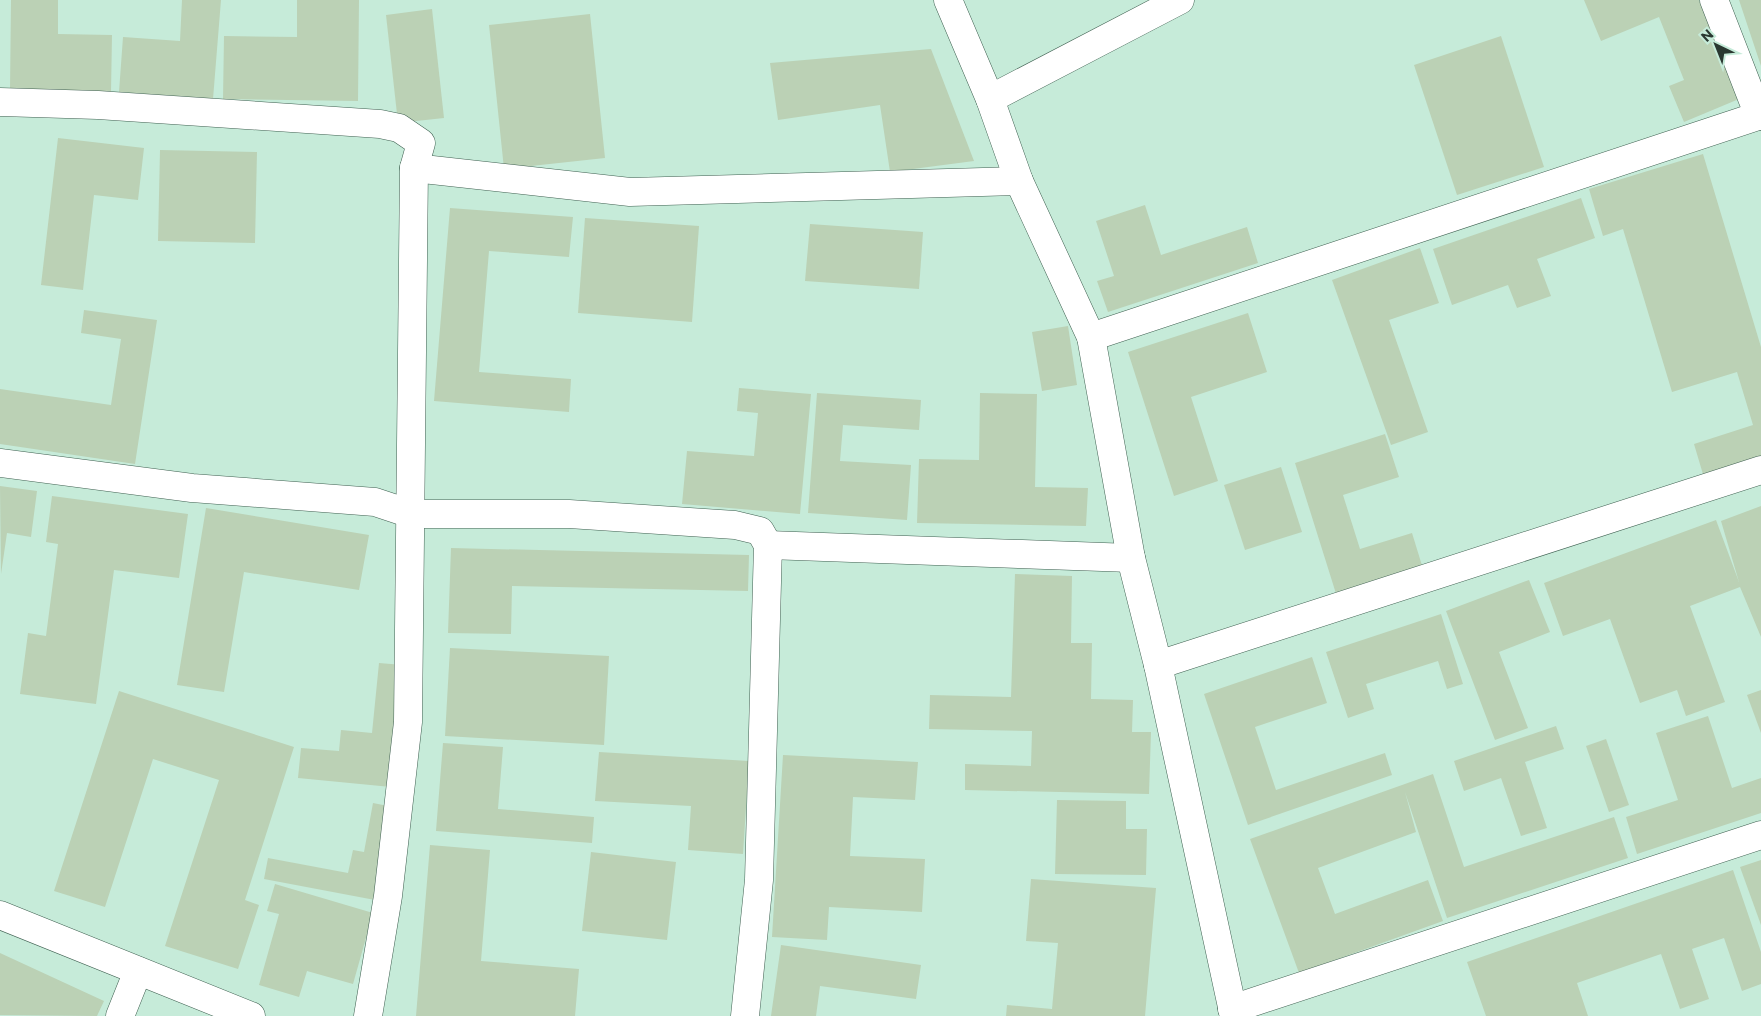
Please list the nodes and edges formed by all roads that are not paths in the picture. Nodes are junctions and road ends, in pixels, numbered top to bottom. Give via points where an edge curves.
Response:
1 (948, 0) edge
2 (1180, 0) edge
3 (1714, 0) edge
4 (990, 99) junction
5 (0, 102) edge
6 (1760, 116) edge
7 (414, 168) junction
8 (1019, 181) junction
9 (1091, 337) junction
10 (0, 463) edge
11 (1761, 470) edge
12 (411, 514) junction
13 (768, 546) junction
14 (1131, 558) junction
15 (1158, 665) junction
16 (1761, 835) edge
17 (0, 915) edge
18 (138, 971) junction
19 (1233, 1013) edge
20 (120, 1016) edge
21 (251, 1016) edge
22 (368, 1016) edge
23 (745, 1016) edge

1 - 4 street
2 - 4 street
3 - 6 street
4 - 8 street
5 - 7 street via 98,105 380,124 399,128 421,143
6 - 9 street
7 - 8 street via 630,192
7 - 12 street
8 - 9 street
9 - 14 street
10 - 12 street via 192,488 376,502
11 - 15 street
12 - 13 street via 569,514 735,525 760,531
12 - 22 street via 408,722 388,896
13 - 14 street
13 - 23 street via 759,880
14 - 15 street
15 - 19 street
16 - 19 street
17 - 18 street
18 - 20 street
18 - 21 street

